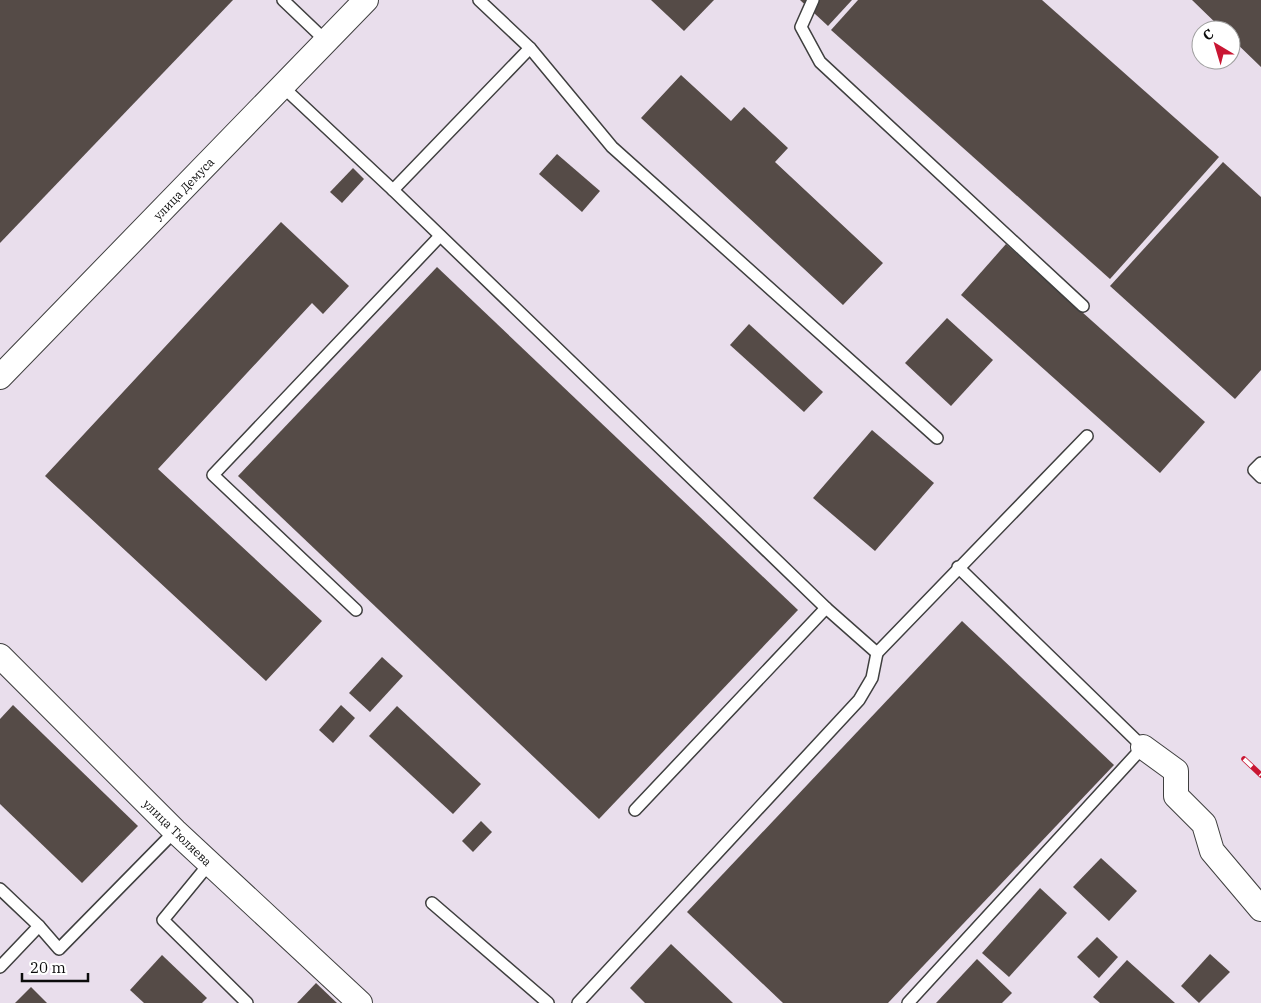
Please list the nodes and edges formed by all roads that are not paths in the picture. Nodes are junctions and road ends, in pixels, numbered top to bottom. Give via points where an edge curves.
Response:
1 (283, 0) edge
2 (366, 0) edge
3 (479, 0) edge
4 (813, 0) edge
5 (326, 41) junction
6 (530, 48) junction
7 (283, 87) junction
8 (393, 190) junction
9 (440, 236) junction
10 (1083, 306) dead end
11 (0, 377) edge
12 (1087, 436) dead end
13 (937, 438) dead end
14 (1261, 463) edge
15 (1261, 477) edge
16 (958, 567) junction
17 (826, 608) junction
18 (356, 610) dead end
19 (877, 653) junction
20 (0, 656) edge
21 (1143, 747) junction
22 (635, 810) dead end
23 (175, 832) junction
24 (209, 864) junction
25 (0, 889) edge
26 (432, 902) dead end
27 (1261, 909) edge
28 (39, 926) junction
29 (0, 967) edge
30 (247, 1003) edge
31 (360, 1003) edge
32 (548, 1003) edge
33 (578, 1003) edge
34 (908, 1003) edge

1 - 5 lane
2 - 5 street, улица Демуса
3 - 6 lane
4 - 10 lane via 801,27 820,62
5 - 7 street, улица Демуса
6 - 8 lane
6 - 13 lane via 612,147
7 - 8 lane
7 - 11 street, улица Демуса
8 - 9 lane
9 - 17 lane
9 - 18 lane via 213,475
12 - 16 lane
14 - 15 lane via 1254,470
16 - 19 lane
16 - 21 lane
17 - 19 lane
17 - 22 lane
19 - 33 lane via 872,678 859,700
20 - 23 street, улица Тюляева
21 - 27 street via 1176,770 1176,796 1204,824 1212,851
21 - 34 lane
23 - 24 street, улица Тюляева
23 - 28 lane via 59,949
24 - 30 lane via 163,920
24 - 31 street, улица Тюляева
25 - 28 lane
26 - 32 lane
28 - 29 lane

